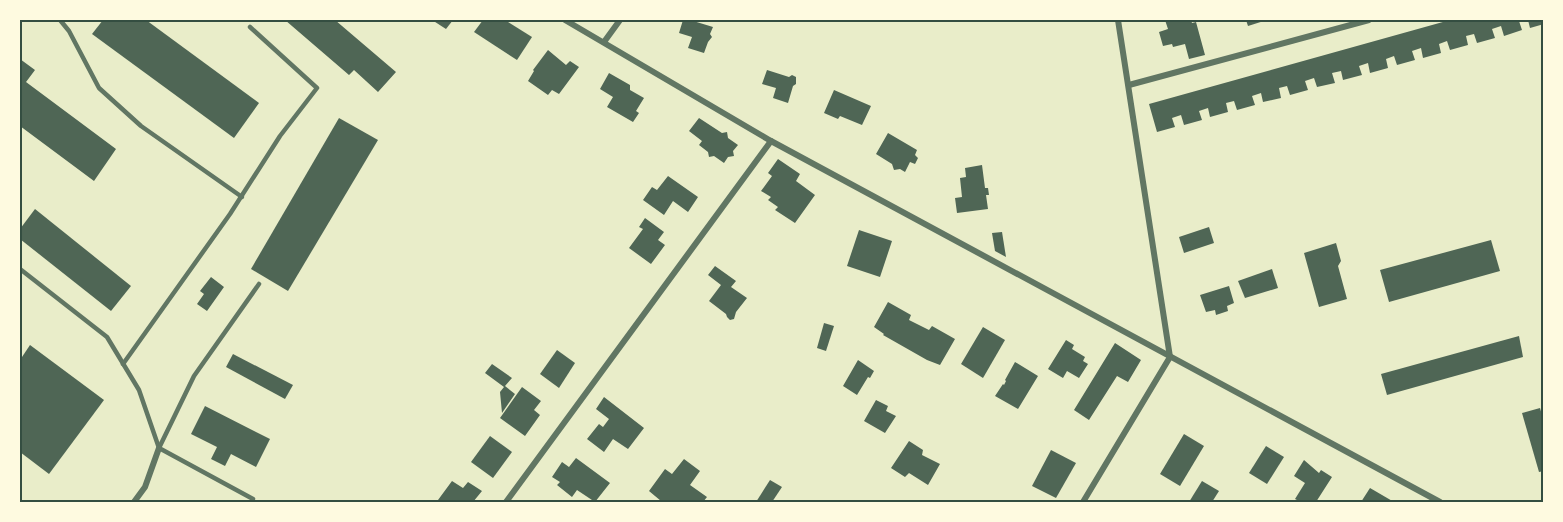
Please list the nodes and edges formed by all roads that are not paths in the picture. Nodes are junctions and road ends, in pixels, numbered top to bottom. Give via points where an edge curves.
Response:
1 (60, 20) edge
2 (565, 20) edge
3 (621, 20) edge
4 (1118, 20) edge
5 (1369, 20) edge
6 (250, 27) dead end
7 (604, 42) junction
8 (1129, 85) junction
9 (771, 141) junction
10 (242, 196) junction
11 (20, 269) edge
12 (259, 284) dead end
13 (1170, 357) junction
14 (123, 364) junction
15 (159, 448) junction
16 (1428, 496) junction
17 (253, 499) dead end
18 (134, 502) edge
19 (507, 502) edge
20 (1083, 502) edge
21 (1424, 502) edge
22 (1440, 502) edge

1 - 10 lane via 99,88 141,126
2 - 7 street
3 - 7 street
4 - 8 street
5 - 8 street
6 - 10 lane via 317,88 280,136
7 - 9 street
8 - 13 street
9 - 13 street
9 - 19 street
10 - 14 lane
11 - 14 lane via 107,337
12 - 15 lane via 194,376
13 - 16 street
13 - 20 street
14 - 15 lane via 139,390
15 - 17 lane
15 - 18 street via 145,487
16 - 21 street
16 - 22 street

